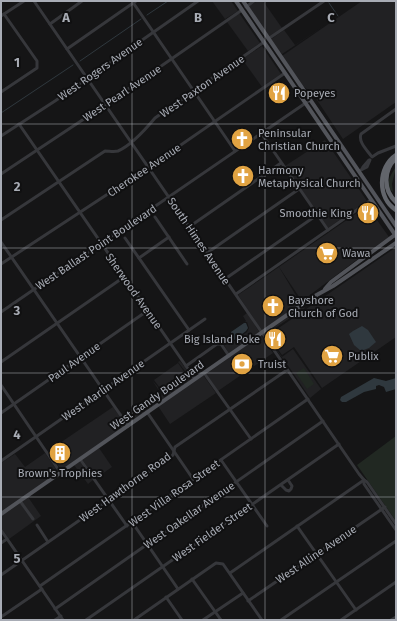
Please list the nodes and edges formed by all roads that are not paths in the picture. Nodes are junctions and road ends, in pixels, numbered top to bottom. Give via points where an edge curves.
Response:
1 (24, 1) edge
2 (34, 1) edge
3 (82, 1) edge
4 (198, 1) edge
5 (236, 1) edge
6 (243, 1) edge
7 (254, 1) edge
8 (324, 1) edge
9 (134, 2) edge
10 (246, 7) junction
11 (242, 10) junction
12 (3, 15) edge
13 (50, 24) junction
14 (255, 29) junction
15 (153, 32) junction
16 (268, 39) junction
17 (264, 42) junction
18 (67, 49) junction
19 (277, 52) junction
20 (172, 59) junction
21 (285, 73) junction
22 (87, 78) junction
23 (194, 91) junction
24 (1, 92) edge
25 (310, 100) junction
26 (305, 103) junction
27 (105, 105) junction
28 (396, 109) edge
29 (215, 121) junction
30 (19, 124) junction
31 (261, 133) junction
32 (1, 136) edge
33 (337, 139) junction
34 (131, 142) junction
35 (332, 143) junction
36 (396, 146) edge
37 (37, 150) junction
38 (235, 151) junction
39 (396, 155) edge
40 (396, 158) edge
41 (371, 159) junction
42 (281, 163) junction
43 (148, 167) junction
44 (361, 170) junction
45 (1, 174) edge
46 (354, 175) junction
47 (59, 182) junction
48 (299, 189) junction
49 (169, 197) junction
50 (371, 200) junction
51 (396, 202) edge
52 (396, 210) edge
53 (80, 213) junction
54 (317, 215) junction
55 (155, 217) dead end
56 (392, 219) junction
57 (1, 220) edge
58 (396, 222) edge
59 (396, 226) edge
60 (189, 227) junction
61 (328, 230) junction
62 (396, 235) edge
63 (169, 237) junction
64 (125, 238) dead end
65 (1, 242) edge
66 (396, 243) edge
67 (101, 244) junction
68 (207, 253) junction
69 (12, 257) junction
70 (139, 258) junction
71 (1, 264) edge
72 (187, 264) dead end
73 (124, 277) junction
74 (225, 279) junction
75 (34, 290) junction
76 (323, 290) junction
77 (236, 294) junction
78 (147, 311) junction
79 (1, 312) edge
80 (205, 319) dead end
81 (57, 324) junction
82 (189, 330) junction
83 (262, 333) junction
84 (170, 344) junction
85 (229, 356) junction
86 (80, 358) junction
87 (1, 362) edge
88 (186, 366) junction
89 (287, 370) junction
90 (204, 373) junction
91 (195, 379) junction
92 (1, 385) edge
93 (103, 390) junction
94 (308, 399) junction
95 (14, 404) junction
96 (229, 410) junction
97 (1, 412) edge
98 (147, 412) junction
99 (323, 421) junction
100 (128, 426) junction
101 (36, 437) junction
102 (251, 439) junction
103 (338, 444) junction
104 (174, 451) junction
105 (80, 459) junction
106 (221, 460) junction
107 (1, 461) edge
108 (60, 472) junction
109 (193, 479) junction
110 (288, 480) junction
111 (364, 480) junction
112 (236, 482) junction
113 (282, 484) junction
114 (108, 500) junction
115 (20, 501) junction
116 (252, 504) junction
117 (383, 508) junction
118 (1, 514) edge
119 (32, 519) dead end
120 (132, 522) junction
121 (396, 524) edge
122 (37, 525) dead end
123 (127, 526) junction
124 (266, 526) dead end
125 (297, 526) junction
126 (1, 530) edge
127 (396, 530) edge
128 (7, 539) junction
129 (396, 541) edge
130 (48, 542) junction
131 (1, 543) edge
132 (147, 544) junction
133 (317, 554) junction
134 (23, 561) junction
135 (162, 567) junction
136 (230, 573) junction
137 (1, 575) edge
138 (192, 579) junction
139 (336, 582) junction
140 (396, 582) edge
141 (41, 587) junction
142 (178, 589) junction
143 (243, 593) junction
144 (166, 598) junction
145 (248, 600) junction
146 (55, 609) junction
147 (356, 610) junction
148 (215, 612) junction
149 (60, 616) junction
150 (140, 616) junction
151 (1, 617) edge
152 (396, 617) edge
153 (55, 620) edge
154 (63, 620) edge
155 (86, 620) edge
156 (134, 620) edge
157 (142, 620) edge
158 (182, 620) edge
159 (203, 620) edge
160 (221, 620) edge
161 (262, 620) edge
162 (281, 620) edge
163 (341, 620) edge
164 (391, 620) edge

1 - 12 street
2 - 13 street, South Himes Avenue
3 - 13 street
4 - 15 street, West Rogers Avenue
5 - 11 main road
6 - 10 main road
7 - 10 street
8 - 16 street
9 - 15 street
9 - 18 street
10 - 16 main road
11 - 14 main road
11 - 20 street, West Pearl Avenue
12 - 24 street via 37,61 37,68
13 - 18 street, South Himes Avenue
14 - 16 main road via 266,40
14 - 17 main road
15 - 20 street
15 - 22 street, West Rogers Avenue
16 - 19 main road
17 - 19 main road
17 - 21 main road
17 - 23 street, West Paxton Avenue
18 - 22 street, South Himes Avenue
19 - 25 main road
20 - 23 street
20 - 27 street, West Pearl Avenue
21 - 26 main road
21 - 29 street, Cherokee Avenue
22 - 27 street, South Himes Avenue
22 - 30 street, West Rogers Avenue
23 - 29 street
23 - 34 street, West Paxton Avenue via 155,118 142,134
25 - 26 street, West Ballast Point Boulevard
25 - 33 main road
26 - 31 street, West Ballast Point Boulevard
26 - 35 main road
27 - 34 street, South Himes Avenue
27 - 37 street, West Pearl Avenue
28 - 41 street via 361,134 360,140
29 - 38 street
29 - 43 street, Cherokee Avenue
30 - 32 street, West Rogers Avenue
30 - 37 street, Sherwood Avenue
31 - 38 street, West Ballast Point Boulevard
31 - 42 street
33 - 35 main road
33 - 44 main road
34 - 43 street, South Himes Avenue
34 - 47 street, West Paxton Avenue via 117,151 105,151
35 - 46 main road
36 - 41 street via 378,153
37 - 45 street, West Pearl Avenue
37 - 47 street, Sherwood Avenue
38 - 49 street, West Ballast Point Boulevard
39 - 52 highway via 385,168 382,183 387,201
40 - 51 highway via 386,177 387,189
41 - 44 street via 367,167
42 - 48 street
42 - 60 street
43 - 49 street, South Himes Avenue
43 - 53 street, Cherokee Avenue
44 - 46 main road
44 - 56 main road
46 - 50 main road
47 - 53 street, Sherwood Avenue
47 - 57 street, West Paxton Avenue
48 - 54 street
48 - 68 street
49 - 60 street, South Himes Avenue
49 - 67 street, West Ballast Point Boulevard
50 - 61 street
50 - 62 main road
53 - 67 street, Sherwood Avenue
53 - 69 street, Cherokee Avenue
54 - 61 street
54 - 74 street
55 - 63 street
56 - 58 main road
56 - 59 main road
60 - 68 street, South Himes Avenue
61 - 77 street
62 - 76 main road, West Gandy Boulevard
63 - 70 street
63 - 72 street
64 - 70 street
65 - 69 street
66 - 76 main road, West Gandy Boulevard via 333,286
67 - 73 street, Sherwood Avenue
67 - 75 street, West Ballast Point Boulevard
68 - 74 street, South Himes Avenue
69 - 71 street, Cherokee Avenue
69 - 75 street
70 - 82 street
73 - 78 street, Sherwood Avenue
73 - 81 street
74 - 77 street, South Himes Avenue
75 - 79 street, West Ballast Point Boulevard
75 - 81 street
76 - 83 main road, West Gandy Boulevard
77 - 83 street, South Himes Avenue
78 - 84 street, Sherwood Avenue
78 - 86 street, Paul Avenue
80 - 82 street, West Marlin Avenue
81 - 86 street
81 - 87 street
82 - 84 street, West Marlin Avenue
83 - 85 main road, West Gandy Boulevard
83 - 89 street, South Himes Avenue
84 - 88 street, Sherwood Avenue
84 - 93 street, West Marlin Avenue
85 - 88 street via 221,344 217,344
85 - 90 main road, West Gandy Boulevard
86 - 93 street
86 - 95 street, Paul Avenue
88 - 91 street, Sherwood Avenue
89 - 94 street, South Himes Avenue
89 - 96 street, West Hawthorne Road
90 - 91 main road, West Gandy Boulevard
90 - 96 street
91 - 98 main road, West Gandy Boulevard
92 - 95 street
93 - 100 street
93 - 101 street, West Marlin Avenue
94 - 99 street, South Himes Avenue
94 - 102 street, West Villa Rosa Street
95 - 97 street, Paul Avenue
95 - 101 street
96 - 102 street
96 - 104 street, West Hawthorne Road via 176,447
98 - 100 main road, West Gandy Boulevard
98 - 104 street
99 - 103 street, South Himes Avenue
99 - 112 street, West Oakellar Avenue
100 - 105 main road, West Gandy Boulevard
101 - 107 street, West Marlin Avenue
101 - 108 street
102 - 106 street, West Villa Rosa Street
103 - 110 street, West Fielder Street
103 - 111 street, South Himes Avenue
104 - 109 street
104 - 114 street, West Hawthorne Road via 173,455
105 - 108 main road, West Gandy Boulevard
105 - 114 street
106 - 109 street, West Villa Rosa Street
106 - 112 street
108 - 115 main road, West Gandy Boulevard
109 - 120 street, West Villa Rosa Street
110 - 113 street, West Fielder Street
110 - 113 street via 292,486 289,491
111 - 117 street, South Himes Avenue
111 - 125 street
112 - 116 street
112 - 132 street, West Oakellar Avenue
113 - 116 street, West Fielder Street
114 - 123 street
114 - 130 street, West Hawthorne Road
115 - 118 main road, West Gandy Boulevard
115 - 119 street
116 - 124 street
116 - 135 street, West Fielder Street
117 - 121 street, South Himes Avenue
117 - 127 street, South Himes Avenue
117 - 133 street, West Alline Avenue
120 - 123 street, West Villa Rosa Street
120 - 132 street
122 - 130 street
123 - 141 street, West Villa Rosa Street
125 - 133 street
125 - 136 street
126 - 128 street
128 - 131 street
128 - 134 street
129 - 139 street
130 - 134 street, West Hawthorne Road
132 - 135 street
132 - 146 street, West Oakellar Avenue
133 - 139 street
133 - 145 street, West Alline Avenue
134 - 137 street, West Hawthorne Road
134 - 141 street
135 - 142 street
135 - 155 street, West Fielder Street
136 - 138 street via 223,564 216,563
136 - 143 street
138 - 142 street
138 - 148 street
139 - 147 street
139 - 162 street
140 - 147 street
141 - 146 street
141 - 151 street, West Villa Rosa Street
142 - 144 street
143 - 145 street
143 - 148 street
144 - 150 street
144 - 158 street
145 - 161 street
146 - 149 street
147 - 163 street
148 - 159 street
148 - 160 street
149 - 153 street
149 - 154 street
150 - 156 street
150 - 157 street
152 - 164 street

